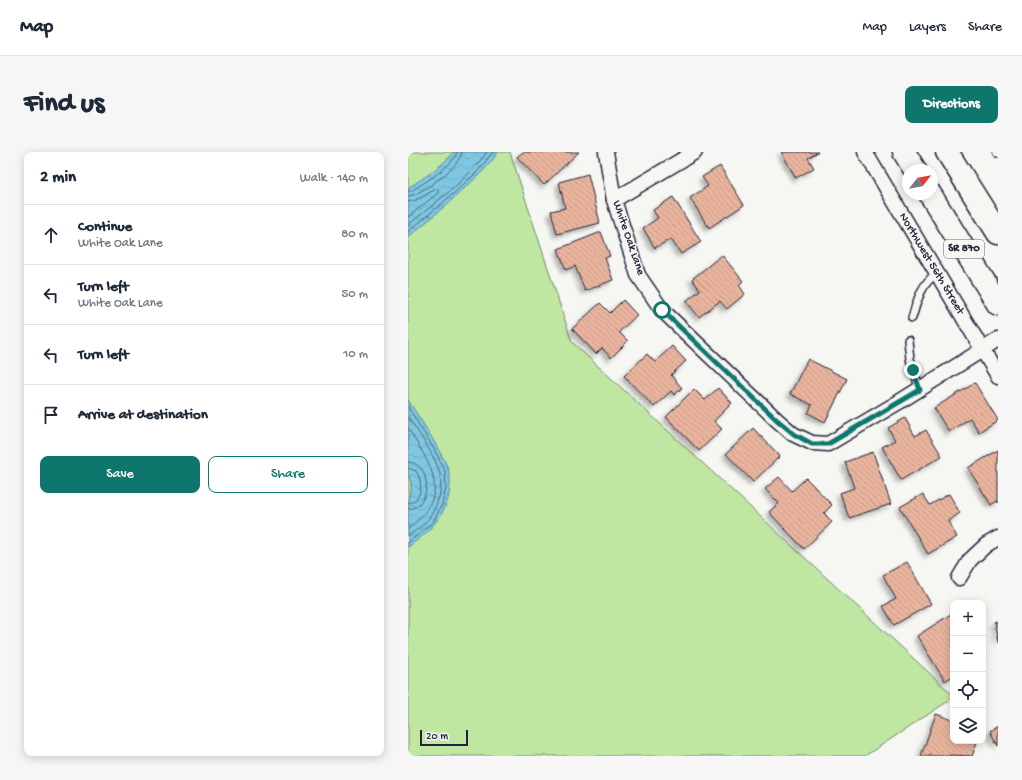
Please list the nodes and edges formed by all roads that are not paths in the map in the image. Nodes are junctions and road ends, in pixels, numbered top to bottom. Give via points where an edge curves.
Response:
1 (606, 152) edge
2 (695, 152) edge
3 (865, 152) edge
4 (904, 152) edge
5 (947, 152) edge
6 (911, 164) edge
7 (614, 200) junction
8 (934, 200) edge
9 (998, 233) edge
10 (937, 273) junction
11 (998, 304) edge
12 (912, 318) dead end
13 (908, 340) dead end
14 (998, 340) edge
15 (982, 350) junction
16 (998, 376) edge
17 (920, 390) junction
18 (998, 538) edge
19 (959, 578) dead end

1 - 7 street, White Oak Lane
2 - 7 street
3 - 10 street, Northwest 56th Street
4 - 6 highway
5 - 9 highway, SR 870
7 - 17 street, White Oak Lane via 638,275 662,310 794,434 812,444 828,444
8 - 11 highway, SR 870
10 - 12 lane via 929,278 919,295
10 - 15 street, Northwest 56th Street
13 - 17 lane via 910,359
14 - 15 street, White Oak Lane
15 - 16 street, Northwest 56th Street
15 - 17 street, White Oak Lane
18 - 19 street via 970,560

